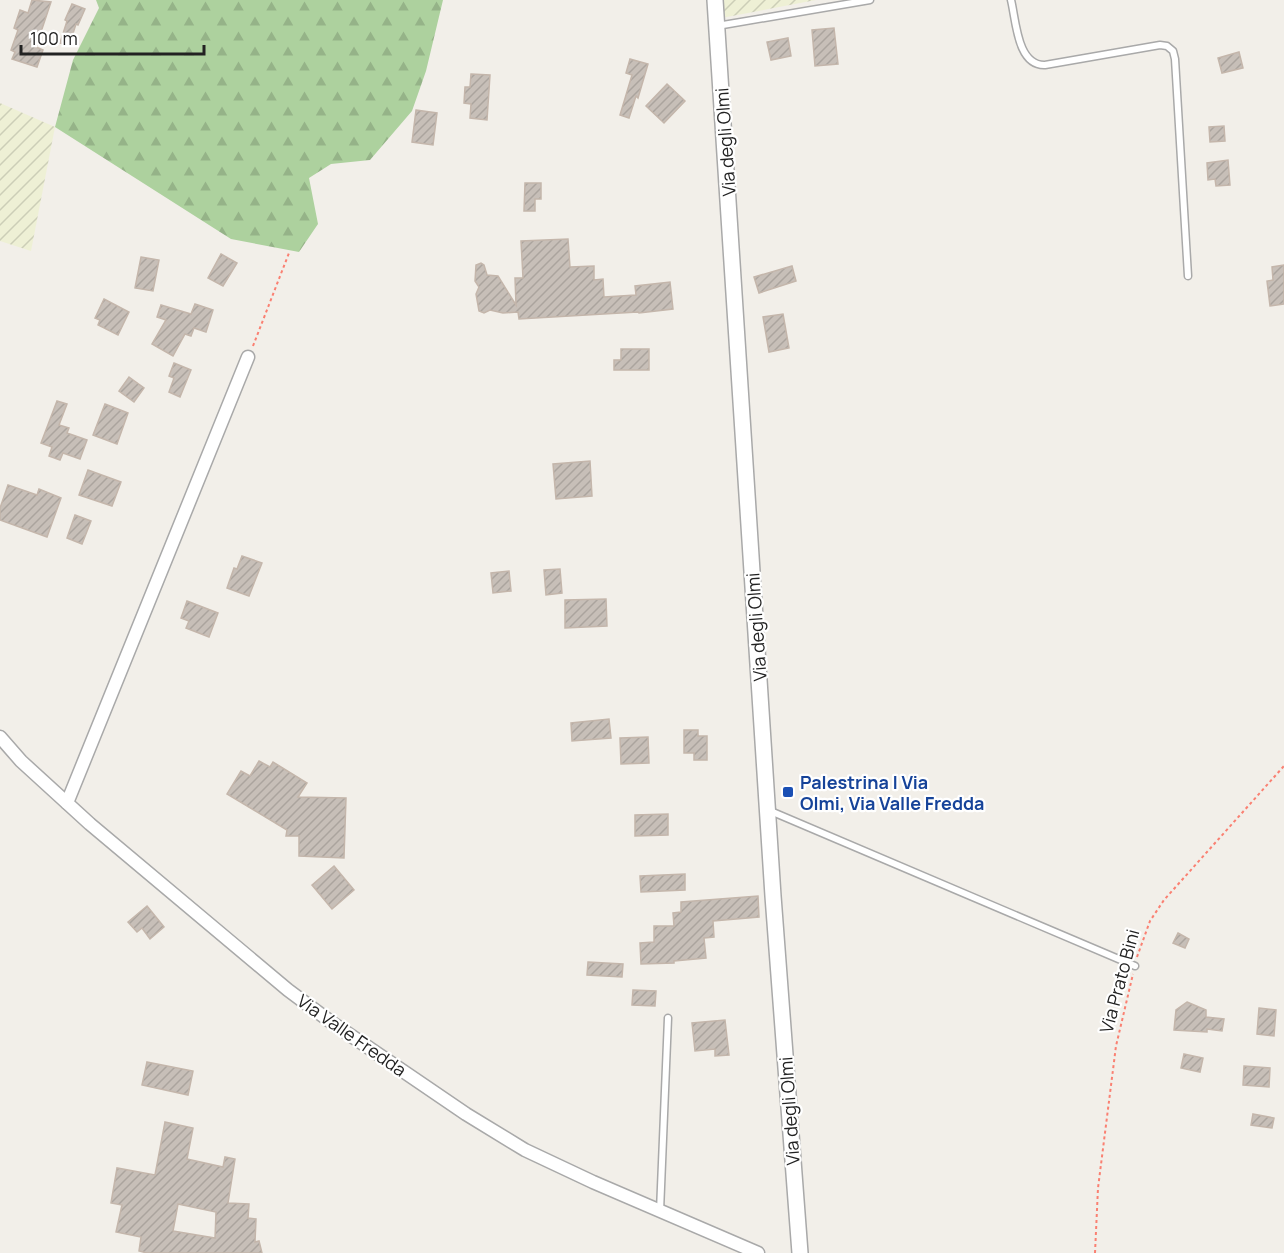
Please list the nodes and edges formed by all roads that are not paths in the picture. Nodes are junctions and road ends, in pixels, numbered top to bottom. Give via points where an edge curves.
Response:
1 (715, 0) edge
2 (870, 0) edge
3 (1011, 0) edge
4 (717, 26) junction
5 (1188, 276) dead end
6 (248, 357) road end
7 (0, 737) edge
8 (66, 803) junction
9 (768, 810) junction
10 (1135, 966) road end
11 (668, 1018) dead end
12 (660, 1211) junction
13 (758, 1253) edge
14 (800, 1253) edge

1 - 4 street, Via degli Olmi
2 - 4 lane
3 - 5 lane via 1023,48 1035,64 1160,45 1173,51
4 - 9 street, Via degli Olmi
6 - 8 street
7 - 8 street, Via Valle Fredda
8 - 12 street, Via Valle Fredda via 331,1022 525,1150
9 - 10 lane
9 - 14 street, Via degli Olmi
11 - 12 lane
12 - 13 street, Via Valle Fredda

